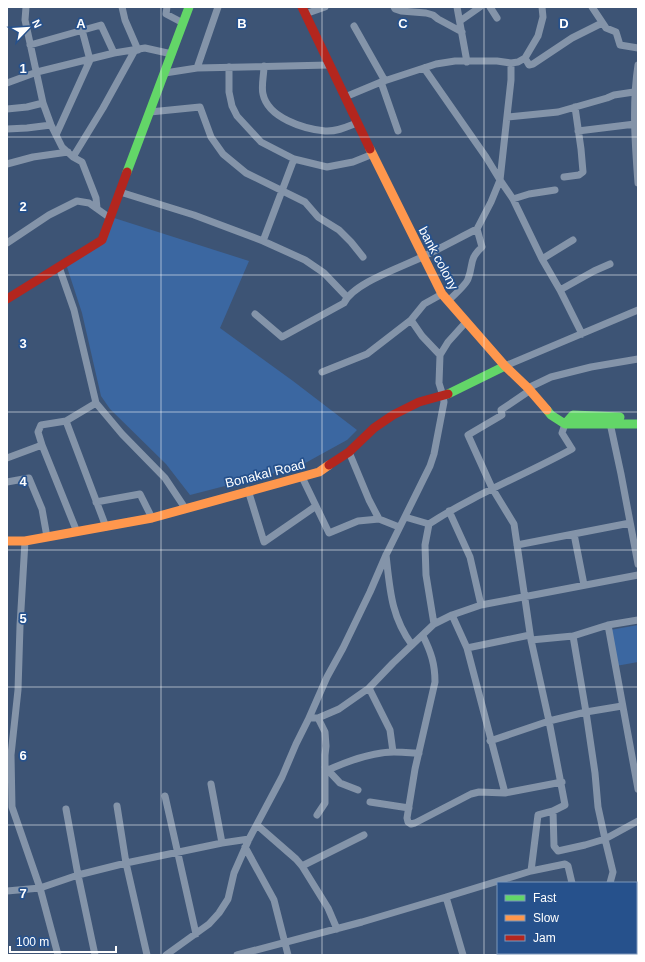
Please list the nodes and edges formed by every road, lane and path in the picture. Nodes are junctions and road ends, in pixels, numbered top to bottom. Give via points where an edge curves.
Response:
1 (26, 7) edge
2 (122, 7) edge
3 (167, 7) edge
4 (189, 7) edge
5 (218, 7) edge
6 (325, 7) edge
7 (394, 7) edge
8 (457, 7) edge
9 (480, 7) edge
10 (490, 7) edge
11 (542, 7) edge
12 (592, 7) edge
13 (303, 10) edge
14 (497, 18) dead end
15 (460, 21) junction
16 (183, 23) junction
17 (602, 23) junction
18 (354, 26) dead end
19 (82, 30) junction
20 (462, 32) junction
21 (30, 45) junction
22 (638, 48) edge
23 (136, 50) junction
24 (114, 53) junction
25 (172, 54) junction
26 (525, 58) junction
27 (90, 60) junction
28 (467, 62) junction
29 (511, 63) junction
30 (329, 65) junction
31 (638, 65) edge
32 (264, 66) junction
33 (229, 67) junction
34 (197, 68) junction
35 (424, 68) junction
36 (37, 72) junction
37 (165, 73) junction
38 (383, 81) junction
39 (7, 83) edge
40 (634, 92) junction
41 (345, 97) junction
42 (43, 102) junction
43 (575, 107) junction
44 (7, 109) edge
45 (150, 112) junction
46 (507, 117) junction
47 (357, 123) junction
48 (635, 124) junction
49 (51, 125) junction
50 (7, 128) edge
51 (398, 131) dead end
52 (578, 131) junction
53 (56, 136) junction
54 (373, 154) junction
55 (70, 155) junction
56 (294, 159) junction
57 (7, 164) edge
58 (564, 177) dead end
59 (500, 180) junction
60 (638, 183) edge
61 (554, 190) dead end
62 (282, 191) junction
63 (120, 192) junction
64 (513, 198) junction
65 (97, 208) junction
66 (110, 218) junction
67 (478, 229) junction
68 (572, 240) dead end
69 (263, 241) junction
70 (7, 243) edge
71 (363, 257) dead end
72 (423, 257) junction
73 (542, 259) junction
74 (610, 264) dead end
75 (59, 267) junction
76 (560, 290) junction
77 (445, 297) junction
78 (347, 298) junction
79 (7, 299) edge
80 (638, 310) edge
81 (255, 314) dead end
82 (411, 320) junction
83 (466, 322) junction
84 (582, 334) junction
85 (440, 355) junction
86 (638, 359) edge
87 (505, 366) junction
88 (322, 372) dead end
89 (528, 390) junction
90 (443, 396) junction
91 (96, 404) junction
92 (638, 418) edge
93 (66, 421) junction
94 (610, 423) junction
95 (565, 424) junction
96 (638, 424) edge
97 (42, 444) junction
98 (348, 452) junction
99 (7, 458) edge
100 (302, 478) junction
101 (7, 482) edge
102 (492, 488) junction
103 (248, 490) junction
104 (96, 502) junction
105 (316, 506) junction
106 (185, 508) junction
107 (449, 511) junction
108 (405, 517) junction
109 (152, 518) junction
110 (379, 519) junction
111 (630, 523) junction
112 (429, 524) junction
113 (106, 527) junction
114 (399, 527) junction
115 (77, 532) junction
116 (574, 534) junction
117 (47, 537) junction
118 (25, 540) junction
119 (7, 541) edge
120 (517, 545) junction
121 (386, 555) junction
122 (638, 564) edge
123 (638, 575) edge
124 (584, 585) junction
125 (524, 596) junction
126 (481, 605) junction
127 (452, 615) junction
128 (638, 620) edge
129 (434, 624) junction
130 (608, 625) junction
131 (423, 636) junction
132 (573, 636) junction
133 (531, 638) junction
134 (412, 645) junction
135 (467, 648) junction
136 (369, 688) junction
137 (622, 706) junction
138 (586, 712) junction
139 (309, 718) junction
140 (318, 718) junction
141 (549, 721) junction
142 (490, 741) junction
143 (393, 752) junction
144 (419, 753) junction
145 (326, 768) junction
146 (562, 782) junction
147 (211, 784) dead end
148 (638, 789) edge
149 (358, 790) dead end
150 (505, 793) junction
151 (165, 796) dead end
152 (370, 802) dead end
153 (117, 806) dead end
154 (409, 808) junction
155 (66, 809) dead end
156 (553, 811) junction
157 (317, 815) dead end
158 (638, 820) edge
159 (257, 825) junction
160 (364, 835) dead end
161 (249, 839) junction
162 (604, 839) junction
163 (222, 843) junction
164 (245, 847) junction
165 (176, 853) junction
166 (126, 863) junction
167 (302, 866) junction
168 (532, 871) junction
169 (78, 875) junction
170 (511, 880) edge
171 (572, 882) edge
172 (610, 882) edge
173 (497, 883) edge
174 (40, 888) junction
175 (7, 891) edge
176 (446, 896) junction
177 (337, 929) junction
178 (196, 934) junction
179 (286, 943) junction
180 (58, 955) edge
181 (95, 955) edge
182 (147, 955) edge
183 (166, 955) edge
184 (237, 955) edge
185 (288, 955) edge
186 (463, 955) edge

1 - 21 street via 25,20
2 - 23 street
3 - 16 street via 166,14
4 - 16 main road
5 - 34 street
6 - 13 street
7 - 20 street via 401,11 433,15
8 - 15 street
9 - 15 street
10 - 14 street
11 - 26 street via 543,17 538,36
12 - 17 street
13 - 30 main road, bank colony
15 - 20 street
16 - 25 main road
17 - 22 street via 606,28 616,32 620,45
17 - 26 street via 572,38 533,64 529,65
18 - 38 street
19 - 21 street
19 - 24 street via 100,25
19 - 27 street
20 - 28 street
21 - 36 street
23 - 24 street
23 - 25 street via 145,48
23 - 55 street via 103,108
24 - 27 street
25 - 37 main road
26 - 29 street
27 - 36 street
27 - 53 street
28 - 29 street
28 - 35 street via 456,61
29 - 46 street
30 - 32 street
30 - 41 main road, bank colony
31 - 40 street
32 - 33 street
32 - 47 street via 263,94 270,109 293,123 326,131 339,130
33 - 34 street
33 - 56 street via 229,92 237,116 261,142
34 - 37 street
35 - 38 street
35 - 59 street
36 - 39 street
36 - 42 street
37 - 45 main road
38 - 41 street
38 - 51 street
40 - 43 street via 614,95
40 - 48 street
41 - 47 main road, bank colony
42 - 44 street
42 - 49 street
43 - 46 street via 558,112
43 - 52 street
45 - 62 street via 200,107 211,137 223,154 246,173
45 - 63 main road
46 - 59 street
47 - 54 main road, bank colony
48 - 52 street
48 - 60 street
49 - 50 street
49 - 53 street
52 - 58 street via 582,172 579,175
53 - 55 street
54 - 56 street via 353,162 327,167
54 - 72 main road, bank colony
55 - 57 street via 33,157
55 - 65 street via 82,162 96,198
56 - 62 street
59 - 64 street
59 - 67 street
61 - 64 street
62 - 69 street
62 - 71 street via 305,202 318,217 351,242
63 - 66 main road
63 - 69 street via 194,215
64 - 73 street
65 - 66 street
65 - 70 street via 89,203 77,201 49,215
66 - 75 main road via 102,240
67 - 72 street
67 - 77 street via 482,247 471,264 468,280
68 - 73 street
69 - 78 street via 305,260 324,272
72 - 77 main road, bank colony
72 - 78 street via 372,280
73 - 76 street
74 - 76 street
75 - 79 main road
75 - 91 street via 74,310
76 - 84 street
77 - 82 street via 424,304
77 - 83 main road, bank colony
78 - 81 street via 344,303 282,337
80 - 84 street
82 - 85 street
82 - 88 street via 367,354
83 - 85 street
83 - 87 main road, bank colony
84 - 87 street
85 - 90 street via 439,382
86 - 89 street via 551,377
87 - 89 main road, bank colony
87 - 90 main road, Bonakal Road
89 - 95 main road, bank colony via 551,415
89 - 102 street via 501,410 502,415 468,435
90 - 98 main road, Bonakal Road via 419,402 393,415 374,428
90 - 108 street via 444,402 432,460
91 - 93 street
91 - 106 street via 165,478
92 - 95 main road via 574,415
93 - 97 street via 41,425 38,432
93 - 104 street
94 - 95 main road
94 - 96 main road
94 - 111 street
95 - 102 street via 562,433 572,449
97 - 99 street
97 - 115 street
98 - 100 main road, Bonakal Road via 319,472
98 - 110 street
100 - 103 main road, Bonakal Road
100 - 105 street
101 - 117 street via 30,478 42,509
102 - 107 street
102 - 120 street via 514,524
103 - 105 street via 264,542
103 - 106 main road, Bonakal Road
104 - 109 street via 140,494
104 - 113 street
105 - 110 street via 330,533 358,521
106 - 109 main road, Bonakal Road
107 - 112 street
107 - 126 street via 470,557
108 - 112 street
108 - 114 street
109 - 113 main road, Bonakal Road
110 - 114 street
111 - 116 street
111 - 122 street
112 - 129 street via 425,546 426,575
113 - 115 main road, Bonakal Road
114 - 121 street
115 - 117 main road, Bonakal Road
116 - 120 street
116 - 124 street
117 - 118 main road, Bonakal Road
118 - 119 main road, Bonakal Road
118 - 174 street via 18,690 11,755 12,807
120 - 125 street
121 - 134 street via 394,612 403,633
121 - 139 street
123 - 124 street
124 - 125 street
125 - 126 street
125 - 133 street
126 - 127 street
127 - 129 street
127 - 135 street
128 - 130 street
129 - 131 street
130 - 132 street
130 - 137 street
131 - 134 street
131 - 144 street via 433,659 435,682
132 - 133 street
132 - 138 street
133 - 135 street
133 - 141 street
134 - 136 street
135 - 142 street
136 - 140 street via 339,709
136 - 143 street via 390,730
137 - 138 street
137 - 148 street
138 - 141 street
138 - 162 street
139 - 140 street
139 - 159 street
140 - 145 street via 325,732
141 - 142 street
141 - 146 street
142 - 150 street
143 - 144 street
143 - 145 street via 365,756
144 - 154 street
145 - 149 street via 340,783
145 - 157 street via 325,803
146 - 150 street
146 - 156 street via 565,805
147 - 163 street
150 - 154 street via 471,794 413,824 407,820
151 - 165 street
152 - 154 street
153 - 166 street
155 - 169 street
156 - 162 street via 554,846 558,850
156 - 168 street via 538,815
158 - 162 street
159 - 161 street
159 - 167 street
160 - 167 street
161 - 163 street
161 - 164 street
162 - 172 street via 614,872
163 - 165 street
164 - 178 street via 234,873 228,899 220,914
164 - 179 street via 274,900
165 - 166 street
165 - 178 street
166 - 169 street
166 - 182 street
167 - 177 street via 328,908
168 - 170 street
168 - 171 street via 565,864 568,866
169 - 174 street
169 - 181 street
173 - 176 street
174 - 175 street
174 - 180 street
176 - 177 street
176 - 186 street
177 - 179 street
178 - 183 street
179 - 184 street
179 - 185 street

